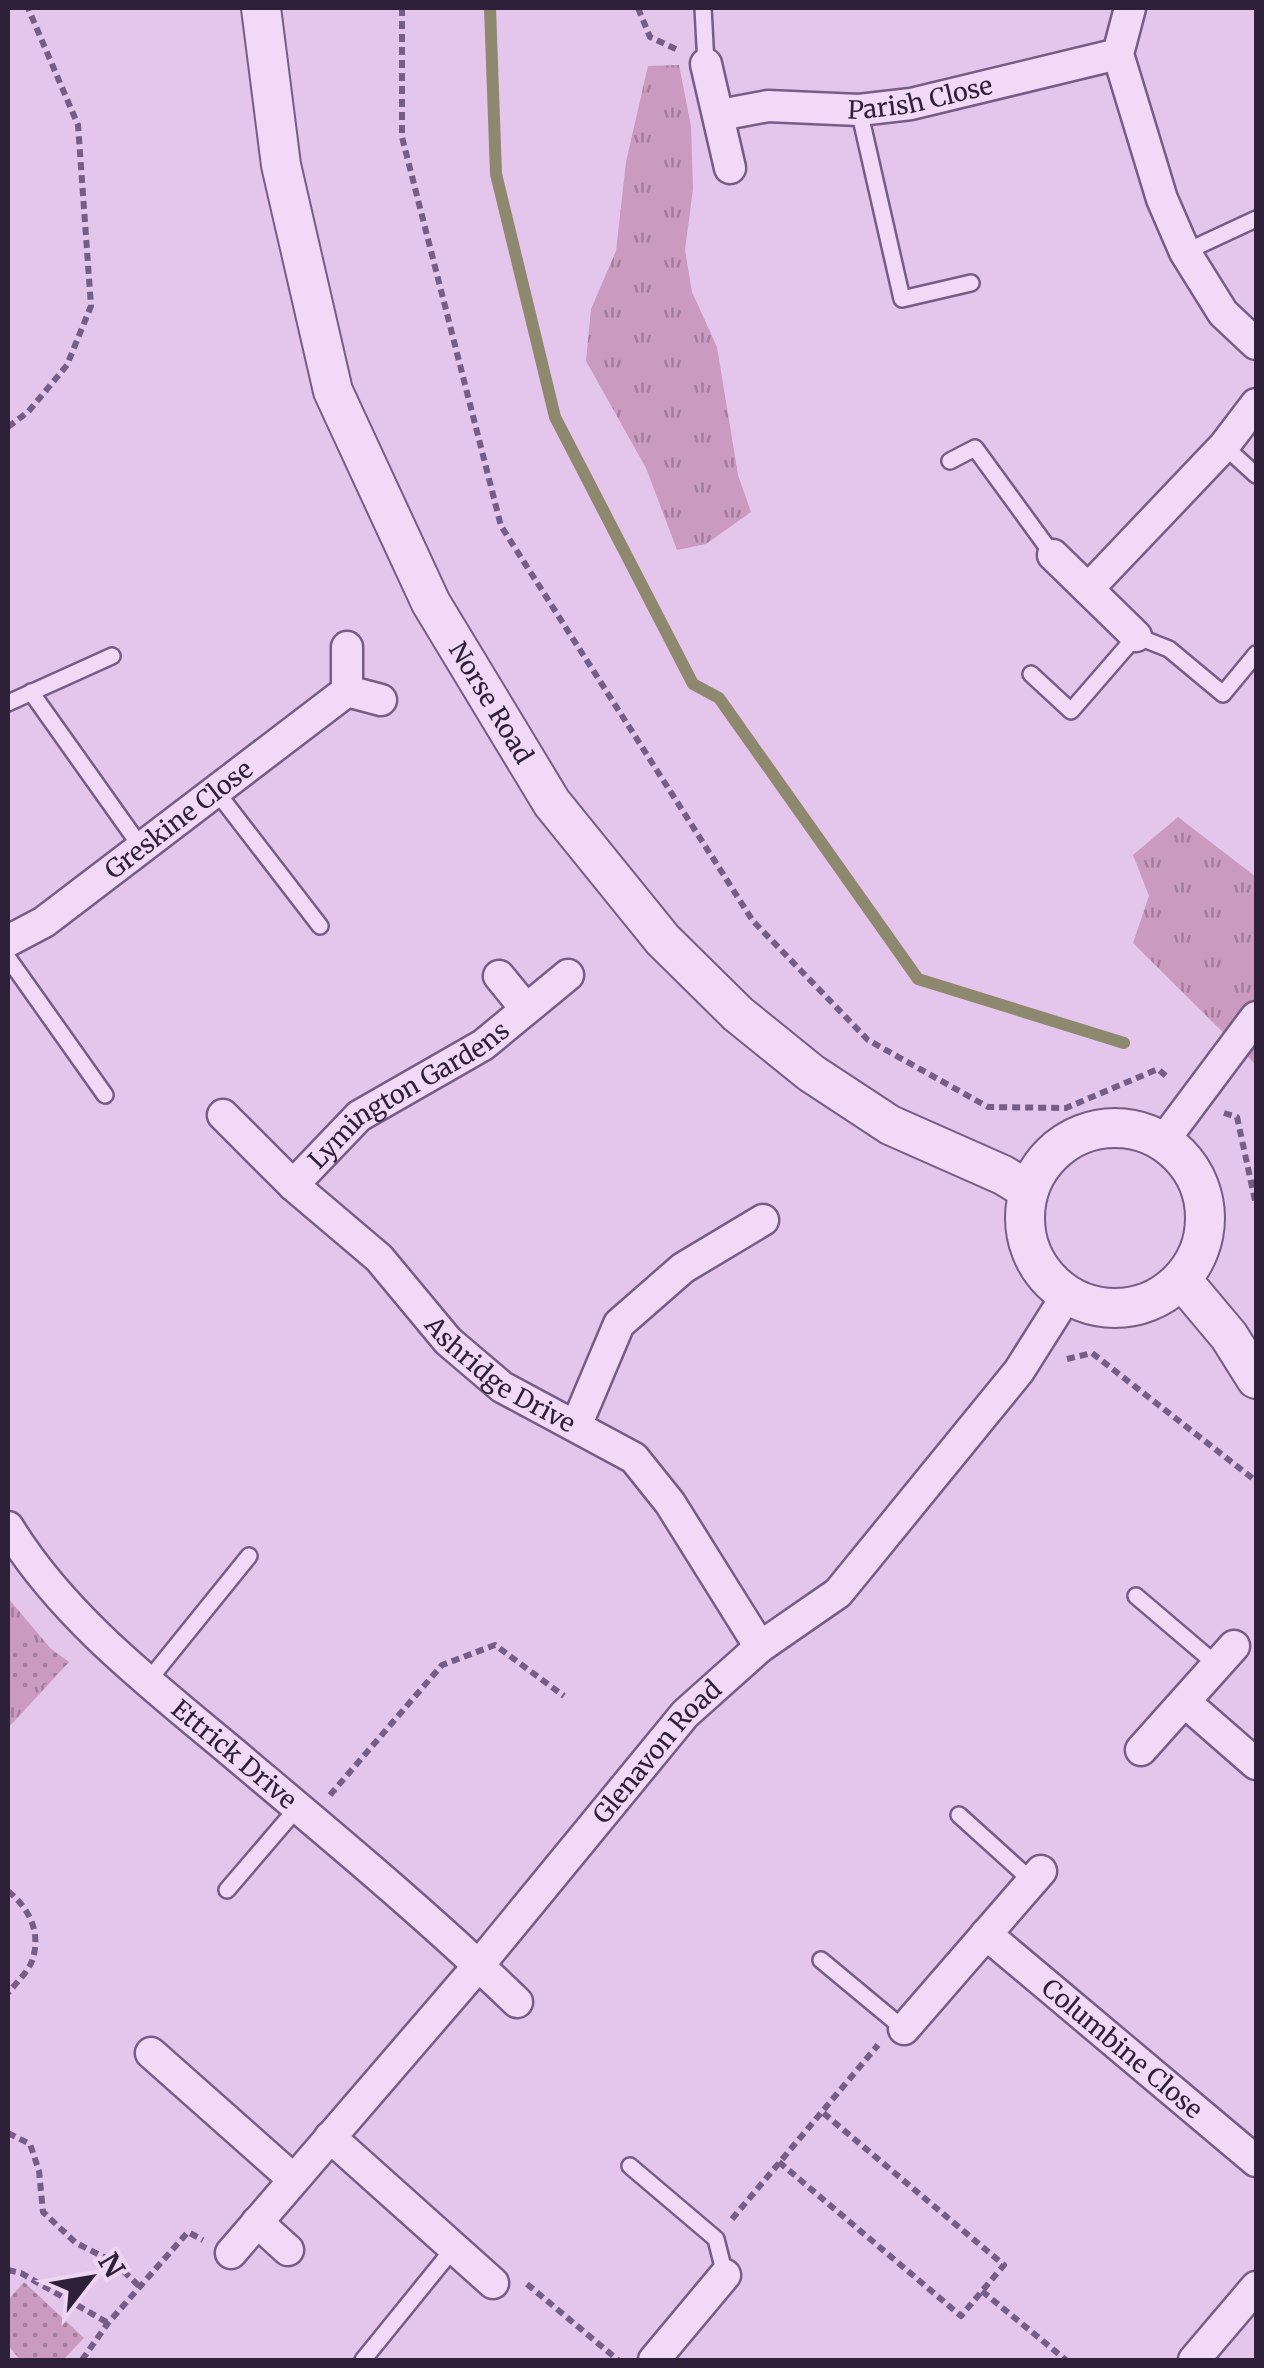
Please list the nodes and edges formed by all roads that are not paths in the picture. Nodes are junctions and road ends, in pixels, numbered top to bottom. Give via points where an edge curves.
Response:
1 (261, 8) edge
2 (703, 8) edge
3 (1130, 8) edge
4 (1118, 54) junction
5 (706, 64) joint
6 (858, 110) junction
7 (720, 114) junction
8 (730, 168) dead end
9 (1256, 219) edge
10 (1185, 252) junction
11 (971, 282) dead end
12 (1256, 344) edge
13 (1256, 404) edge
14 (1224, 446) junction
15 (950, 461) dead end
16 (1256, 476) edge
17 (1053, 554) joint
18 (1088, 589) junction
19 (1136, 636) junction
20 (347, 647) dead end
21 (1256, 654) edge
22 (112, 656) dead end
23 (1031, 674) dead end
24 (348, 691) junction
25 (31, 692) junction
26 (382, 700) dead end
27 (8, 703) edge
28 (216, 791) junction
29 (141, 847) junction
30 (320, 926) dead end
31 (8, 941) edge
32 (8, 958) edge
33 (568, 974) dead end
34 (500, 976) dead end
35 (526, 1009) junction
36 (1256, 1017) edge
37 (105, 1094) dead end
38 (223, 1114) dead end
39 (1164, 1140) junction
40 (293, 1185) junction
41 (1028, 1190) junction
42 (763, 1220) dead end
43 (1182, 1280) junction
44 (1066, 1295) junction
45 (1256, 1379) edge
46 (576, 1426) junction
47 (8, 1527) edge
48 (249, 1556) dead end
49 (1136, 1596) dead end
50 (760, 1647) junction
51 (1226, 1655) joint
52 (148, 1681) junction
53 (1185, 1702) junction
54 (1141, 1750) dead end
55 (1256, 1764) edge
56 (304, 1813) junction
57 (960, 1815) dead end
58 (1036, 1876) joint
59 (226, 1890) dead end
60 (986, 1934) junction
61 (821, 1960) dead end
62 (479, 1965) junction
63 (517, 2002) dead end
64 (904, 2028) joint
65 (150, 2053) dead end
66 (330, 2137) junction
67 (1256, 2161) edge
68 (630, 2166) dead end
69 (293, 2179) junction
70 (257, 2222) junction
71 (288, 2250) dead end
72 (453, 2250) junction
73 (232, 2253) road end
74 (725, 2275) joint
75 (493, 2283) road end
76 (1256, 2286) edge
77 (660, 2358) edge
78 (362, 2360) edge
79 (1194, 2360) edge

1 - 41 street, Norse Road via 282,165 333,391 431,603 552,803 663,940 738,1014 890,1125
2 - 5 lane
3 - 4 street
4 - 6 street, Parish Close via 911,104
4 - 10 street via 1162,200
5 - 7 street
6 - 7 street, Parish Close via 768,106
6 - 11 lane via 902,299
7 - 8 street
9 - 10 lane
10 - 12 street via 1223,313
13 - 14 street
14 - 16 lane
14 - 18 street
15 - 17 lane via 975,448
17 - 18 street
18 - 19 street
19 - 21 lane via 1169,648 1223,694
19 - 23 lane via 1072,711
20 - 24 street
22 - 25 lane
24 - 26 street
24 - 28 street, Greskine Close
25 - 27 lane
25 - 29 lane
28 - 29 street, Greskine Close
28 - 30 lane
29 - 31 street, Greskine Close via 44,922
32 - 37 lane
33 - 35 street, Lymington Gardens
34 - 35 street, Lymington Gardens
35 - 40 street, Lymington Gardens via 483,1045 358,1116
36 - 39 street
38 - 40 street, Ashridge Drive
39 - 41 street via 1134,1128 1096,1128 1049,1154
39 - 43 street via 1194,1171 1206,1219 1200,1253
40 - 46 street, Ashridge Drive via 379,1258 448,1341 502,1386
41 - 44 street via 1026,1232 1040,1269
42 - 46 street via 683,1268 619,1324
43 - 44 street via 1150,1302 1105,1309
43 - 45 street
44 - 50 street, Glenavon Road via 1019,1371 838,1593
46 - 50 street, Ashridge Drive via 634,1458 670,1502
47 - 52 street, Ettrick Drive via 82,1618
48 - 52 lane
49 - 51 lane
50 - 62 street, Glenavon Road via 685,1714
51 - 53 street
52 - 56 street, Ettrick Drive
53 - 54 street
53 - 55 street
56 - 59 lane
56 - 62 street, Ettrick Drive
57 - 58 lane
58 - 60 street
60 - 64 street
60 - 67 street, Columbine Close
61 - 64 lane
62 - 63 street, Ettrick Drive
62 - 66 street, Glenavon Road
65 - 69 street
66 - 69 street, Glenavon Road
66 - 72 street
68 - 74 lane via 716,2238
69 - 70 street, Glenavon Road
70 - 71 street
70 - 73 street, Glenavon Road
72 - 75 street
72 - 78 lane
74 - 77 street
76 - 79 street

